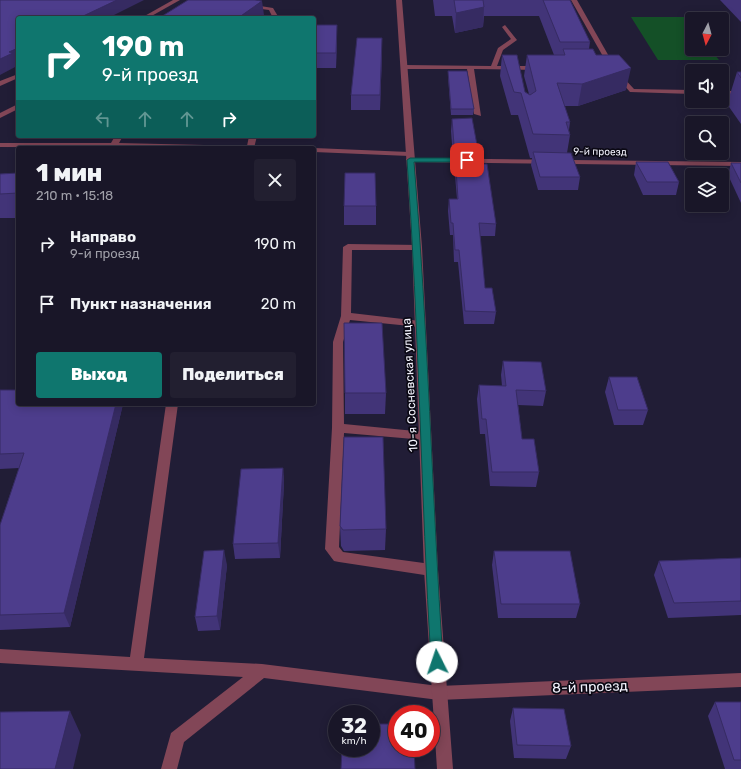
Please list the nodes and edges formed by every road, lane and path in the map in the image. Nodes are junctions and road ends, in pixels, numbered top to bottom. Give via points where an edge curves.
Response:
1 (177, 0) edge
2 (398, 0) edge
3 (574, 0) edge
4 (242, 5) edge
5 (148, 16) edge
6 (275, 16) edge
7 (505, 27) dead end
8 (405, 67) junction
9 (470, 68) junction
10 (493, 68) junction
11 (517, 68) junction
12 (546, 68) edge
13 (519, 76) edge
14 (16, 77) edge
15 (0, 84) edge
16 (685, 92) edge
17 (729, 93) edge
18 (741, 93) edge
19 (16, 107) edge
20 (478, 114) dead end
21 (0, 116) edge
22 (118, 138) edge
23 (0, 145) edge
24 (114, 145) junction
25 (158, 146) edge
26 (316, 150) edge
27 (410, 157) junction
28 (741, 164) edge
29 (417, 247) junction
30 (346, 316) junction
31 (420, 324) junction
32 (172, 406) edge
33 (338, 428) junction
34 (425, 436) junction
35 (431, 570) junction
36 (0, 656) edge
37 (136, 665) junction
38 (262, 671) junction
39 (741, 680) edge
40 (439, 693) junction
41 (169, 769) edge
42 (445, 769) edge

1 - 5 street
2 - 8 street, 10-я Сосневская улица
3 - 16 street via 608,67 632,91
4 - 6 street via 271,9
7 - 10 street via 514,40 500,50
8 - 9 street
8 - 27 street, 10-я Сосневская улица
9 - 10 street
9 - 20 street
10 - 11 street
11 - 12 street
11 - 13 street
14 - 15 street
17 - 18 street
19 - 21 street
22 - 24 street
23 - 24 street
24 - 25 street
26 - 27 street, 9-й проезд
27 - 28 street, 9-й проезд
27 - 29 street, 10-я Сосневская улица
29 - 30 street via 348,247
29 - 31 street, 10-я Сосневская улица
30 - 31 street
30 - 33 street via 338,342
31 - 34 street, 10-я Сосневская улица
32 - 37 street
33 - 34 street
33 - 35 street via 332,549 339,557
34 - 35 street, 10-я Сосневская улица
35 - 40 street, 10-я Сосневская улица
36 - 37 street, 8-й проезд
37 - 38 street, 8-й проезд
38 - 40 street, 8-й проезд
38 - 41 street via 177,738
39 - 40 street, 8-й проезд
40 - 42 street, 10-я Сосневская улица

